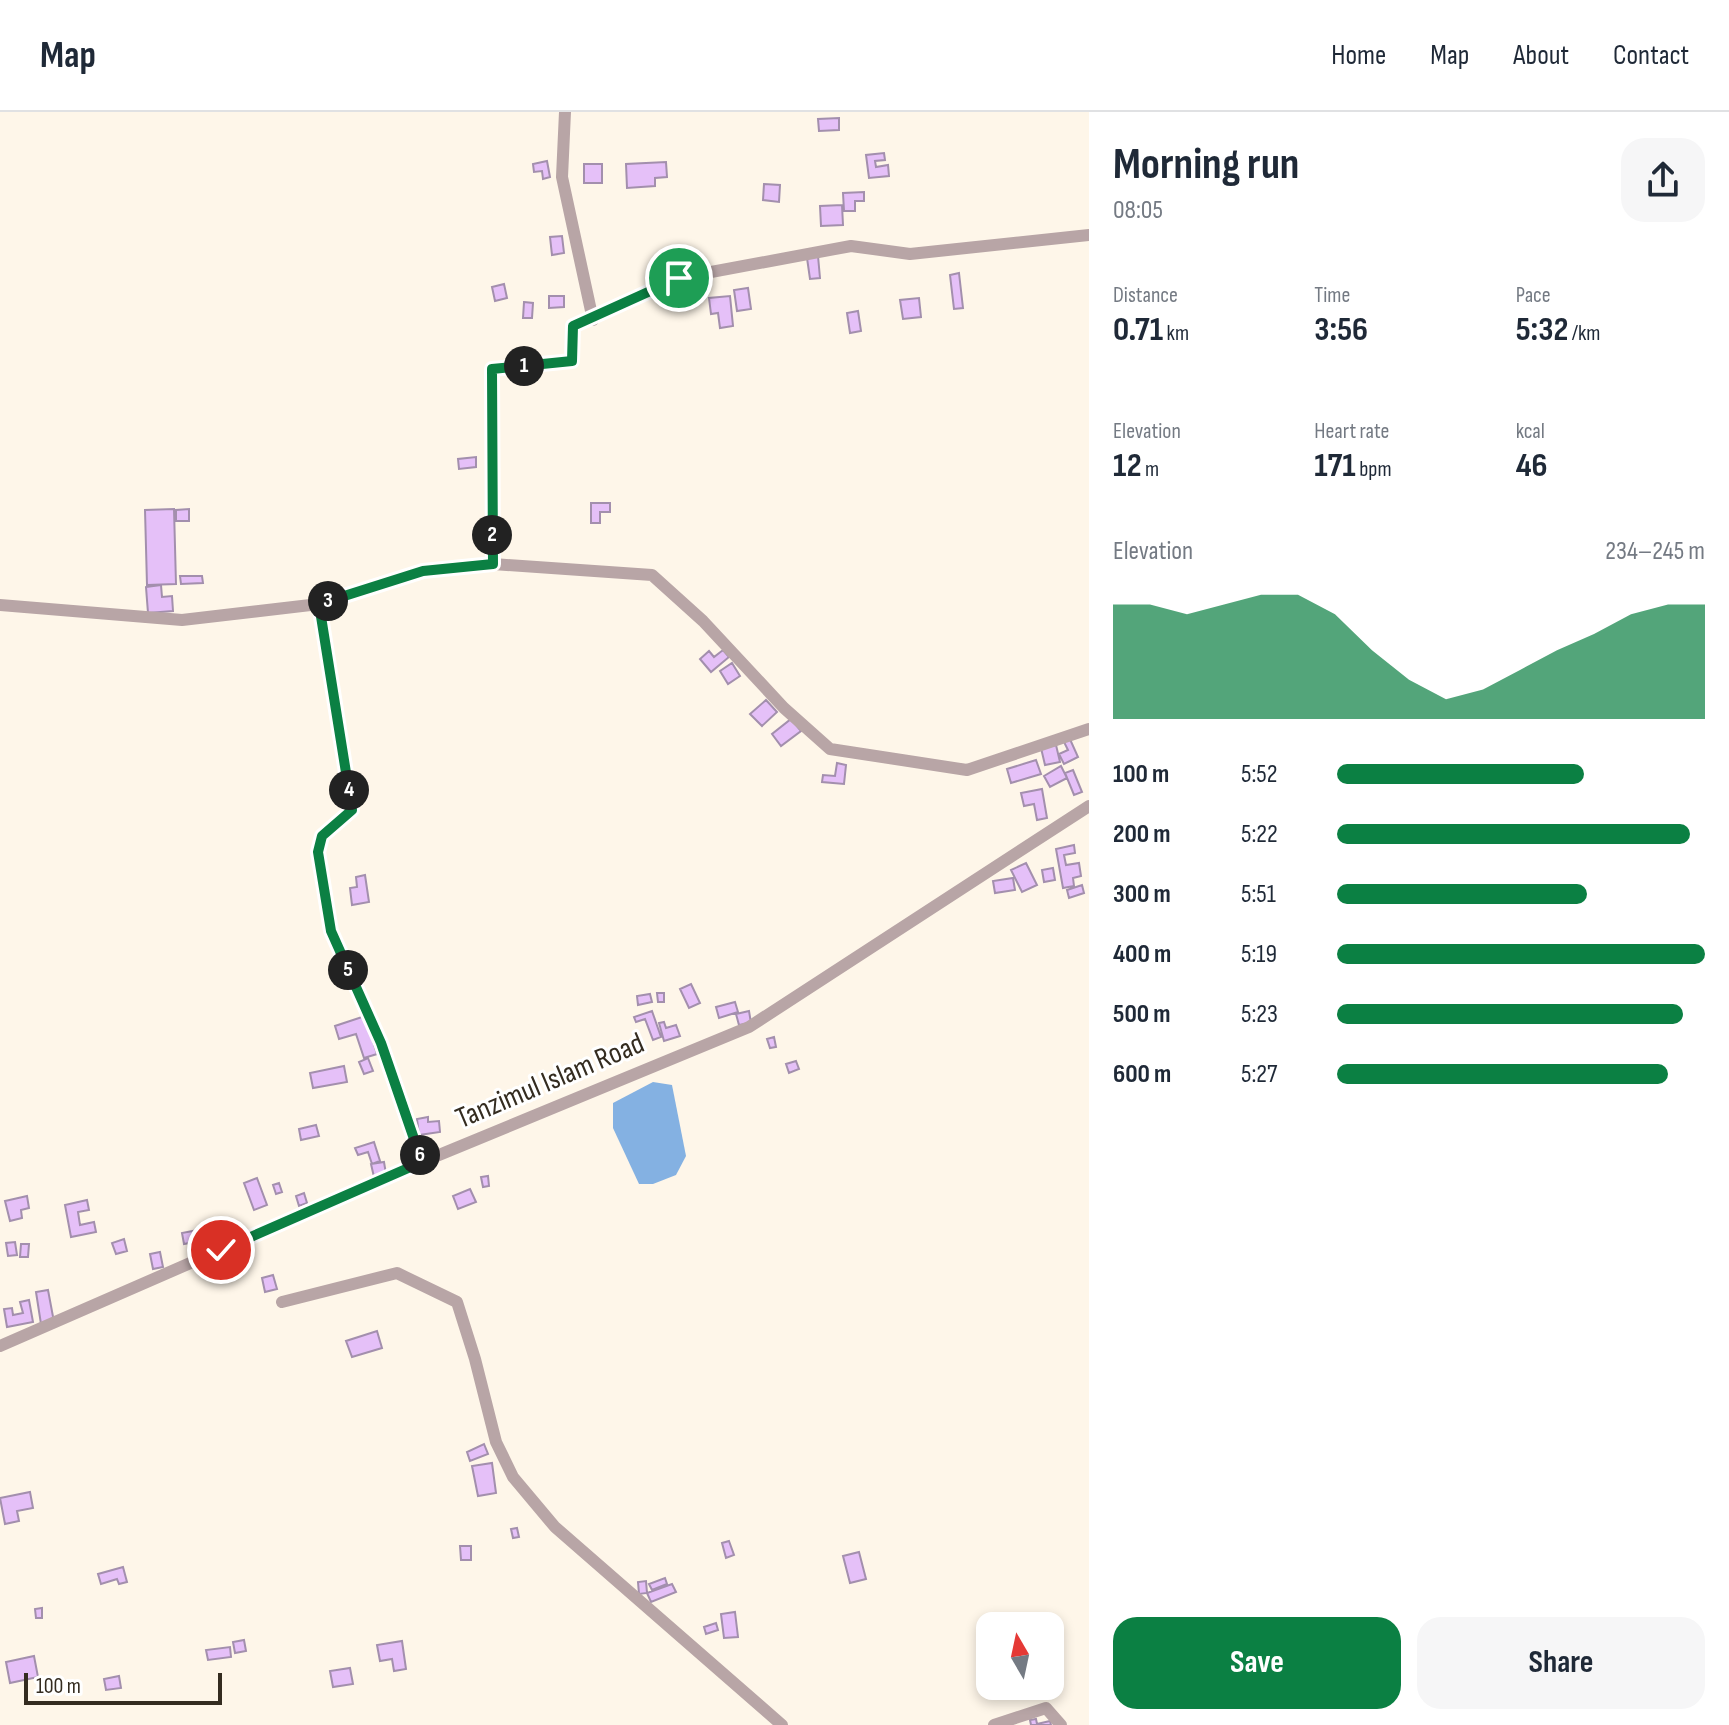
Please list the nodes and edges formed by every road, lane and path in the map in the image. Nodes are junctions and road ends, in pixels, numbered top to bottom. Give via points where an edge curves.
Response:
1 (565, 112) edge
2 (1089, 235) edge
3 (593, 320) junction
4 (493, 564) junction
5 (319, 604) junction
6 (0, 605) edge
7 (1089, 729) edge
8 (1089, 806) edge
9 (422, 1162) junction
10 (282, 1302) dead end
11 (0, 1346) edge
12 (782, 1725) edge
13 (994, 1725) edge
14 (1061, 1725) edge

1 - 3 street via 562,177
2 - 3 street via 910,254 851,246 679,278
3 - 4 street via 573,326 572,361 492,369
4 - 5 street via 423,571
4 - 7 street via 652,575 830,749 967,770
5 - 6 street via 182,620
5 - 9 street via 352,810 322,836 318,852 331,931 381,1043
8 - 9 street, Tanzimul Islam Road via 749,1027
9 - 11 street, Tanzimul Islam Road
10 - 12 street via 397,1273 457,1302 496,1442 513,1477 555,1527
13 - 14 street via 1046,1708

